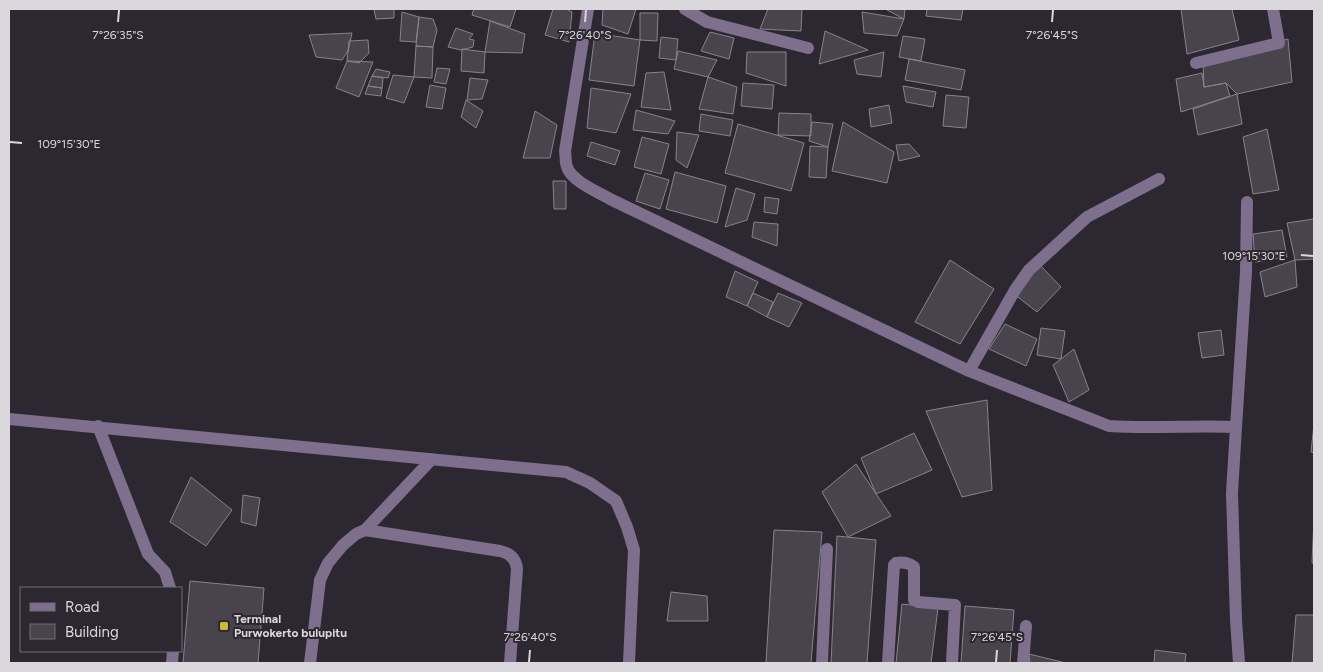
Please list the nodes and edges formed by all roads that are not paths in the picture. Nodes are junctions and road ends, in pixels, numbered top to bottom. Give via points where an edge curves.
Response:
1 (588, 9) edge
2 (685, 9) edge
3 (1273, 9) edge
4 (808, 48) dead end
5 (1196, 63) dead end
6 (1159, 179) dead end
7 (1248, 202) dead end
8 (969, 371) junction
9 (9, 418) edge
10 (98, 426) junction
11 (1236, 427) junction
12 (432, 459) junction
13 (365, 530) junction
14 (827, 549) dead end
15 (170, 587) edge
16 (1026, 626) dead end
17 (310, 663) edge
18 (510, 663) edge
19 (628, 663) edge
20 (822, 663) edge
21 (888, 663) edge
22 (952, 663) edge
23 (1023, 663) edge
24 (1239, 663) edge

1 - 8 street via 565,151 567,168 572,176 612,200
2 - 4 street via 707,22
3 - 5 street via 1279,43
6 - 8 street via 1087,218 1029,270
7 - 11 street
8 - 11 street via 1109,426
9 - 10 street
10 - 12 street
10 - 15 street via 148,554 164,572
11 - 24 street via 1232,493
12 - 13 street
12 - 19 street via 566,472 590,483 616,501 634,550
13 - 17 street via 343,545 328,563 320,580
13 - 18 street via 511,555 517,569
14 - 20 street
16 - 23 street
21 - 22 street via 894,565 898,562 914,567 914,600 955,605

